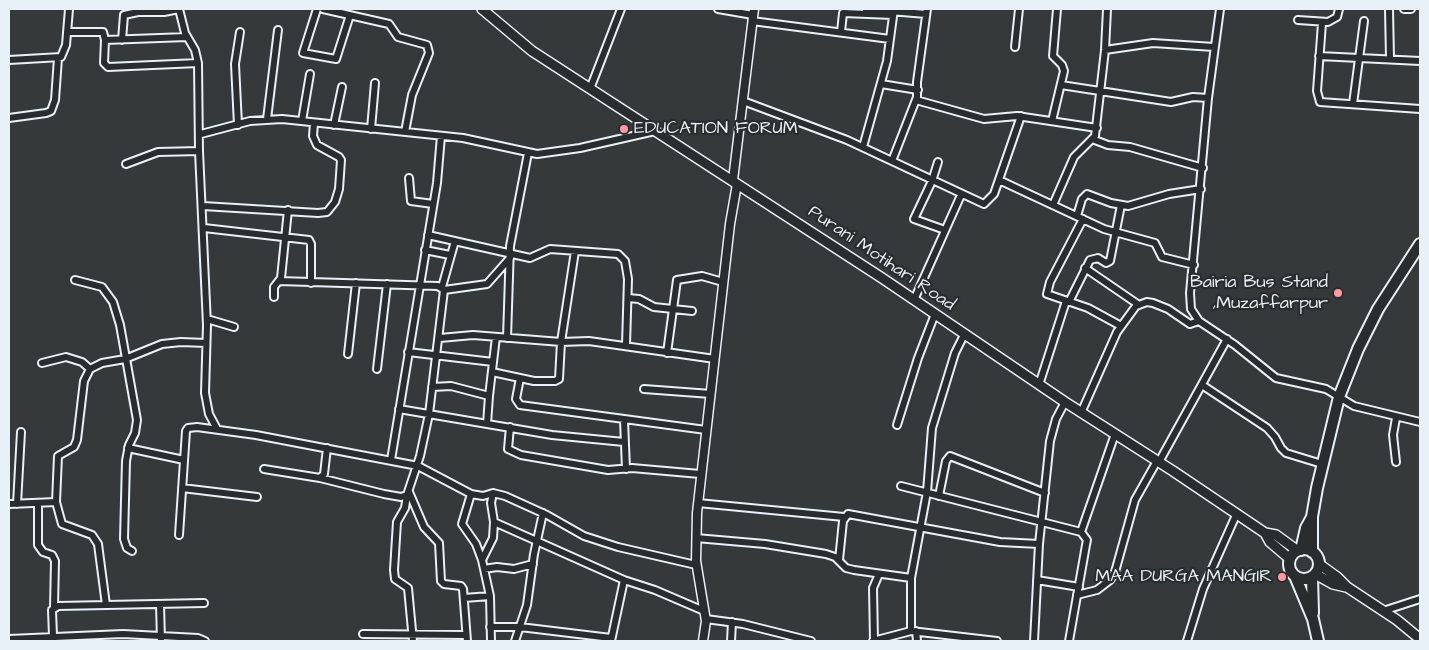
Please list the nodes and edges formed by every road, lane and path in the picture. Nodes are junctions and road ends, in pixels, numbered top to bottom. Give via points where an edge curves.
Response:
1 (69, 9) edge
2 (179, 9) edge
3 (317, 9) edge
4 (323, 9) edge
5 (482, 9) edge
6 (621, 9) edge
7 (720, 9) edge
8 (866, 9) edge
9 (1018, 9) edge
10 (1057, 9) edge
11 (1107, 9) edge
12 (1219, 9) edge
13 (1339, 9) edge
14 (1389, 9) edge
15 (1404, 9) edge
16 (1411, 9) edge
17 (926, 11) edge
18 (894, 12) edge
19 (350, 15) junction
20 (753, 15) edge
21 (1298, 20) dead end
22 (1364, 21) dead end
23 (1322, 23) junction
24 (278, 30) dead end
25 (67, 32) junction
26 (240, 32) dead end
27 (841, 32) junction
28 (187, 36) junction
29 (890, 39) junction
30 (105, 40) junction
31 (122, 40) junction
32 (1015, 47) dead end
33 (1214, 47) junction
34 (1105, 50) junction
35 (1319, 56) junction
36 (58, 58) junction
37 (1359, 58) junction
38 (1390, 59) junction
39 (9, 60) edge
40 (1420, 61) edge
41 (198, 63) junction
42 (310, 74) dead end
43 (375, 82) dead end
44 (881, 84) junction
45 (1061, 85) junction
46 (342, 87) dead end
47 (590, 88) junction
48 (918, 90) junction
49 (1101, 90) junction
50 (1208, 98) junction
51 (743, 100) junction
52 (916, 100) junction
53 (1353, 104) junction
54 (1420, 109) edge
55 (1021, 116) junction
56 (9, 118) edge
57 (267, 119) junction
58 (302, 121) junction
59 (1052, 121) junction
60 (314, 123) junction
61 (238, 125) junction
62 (334, 125) junction
63 (1097, 128) junction
64 (371, 129) junction
65 (655, 131) junction
66 (405, 132) junction
67 (201, 134) junction
68 (441, 136) junction
69 (1092, 139) junction
70 (863, 147) junction
71 (199, 151) junction
72 (528, 153) junction
73 (892, 161) junction
74 (938, 162) dead end
75 (126, 164) dead end
76 (1202, 168) junction
77 (409, 178) dead end
78 (999, 180) junction
79 (932, 181) junction
80 (735, 182) junction
81 (1201, 189) junction
82 (962, 195) junction
83 (433, 204) junction
84 (1053, 205) junction
85 (1121, 205) junction
86 (203, 206) junction
87 (288, 210) junction
88 (1080, 218) junction
89 (204, 228) junction
90 (945, 230) junction
91 (1114, 232) junction
92 (428, 235) junction
93 (284, 236) junction
94 (455, 241) junction
95 (1420, 244) edge
96 (425, 250) junction
97 (575, 251) junction
98 (450, 255) junction
99 (510, 255) junction
100 (1194, 265) junction
101 (1085, 268) junction
102 (74, 280) dead end
103 (279, 281) junction
104 (724, 282) junction
105 (311, 283) junction
106 (356, 283) junction
107 (387, 284) junction
108 (419, 285) junction
109 (443, 288) junction
110 (274, 297) dead end
111 (628, 298) junction
112 (914, 300) junction
113 (1068, 302) junction
114 (1139, 305) junction
115 (673, 309) junction
116 (692, 311) dead end
117 (935, 314) junction
118 (207, 319) junction
119 (1199, 321) junction
120 (1121, 326) junction
121 (234, 327) dead end
122 (964, 335) junction
123 (496, 337) junction
124 (440, 338) junction
125 (507, 338) junction
126 (1227, 340) junction
127 (560, 342) junction
128 (206, 343) junction
129 (626, 346) junction
130 (408, 352) junction
131 (348, 354) dead end
132 (667, 354) junction
133 (437, 355) junction
134 (125, 359) junction
135 (715, 359) junction
136 (493, 362) junction
137 (42, 363) dead end
138 (90, 369) junction
139 (377, 369) dead end
140 (492, 372) junction
141 (520, 378) junction
142 (1039, 385) junction
143 (1202, 385) junction
144 (432, 387) junction
145 (644, 389) dead end
146 (711, 394) junction
147 (489, 396) junction
148 (1339, 398) junction
149 (1065, 402) junction
150 (399, 409) junction
151 (1081, 413) junction
152 (429, 414) junction
153 (1396, 418) junction
154 (624, 420) junction
155 (1420, 422) edge
156 (487, 424) junction
157 (897, 425) dead end
158 (510, 427) junction
159 (217, 429) junction
160 (706, 430) junction
161 (21, 432) dead end
162 (1115, 434) junction
163 (624, 442) junction
164 (128, 448) junction
165 (327, 448) junction
166 (184, 460) junction
167 (391, 460) junction
168 (1158, 461) junction
169 (1396, 462) dead end
170 (1322, 464) junction
171 (418, 466) junction
172 (264, 469) dead end
173 (626, 469) junction
174 (700, 474) junction
175 (320, 478) junction
176 (901, 486) dead end
177 (182, 488) junction
178 (927, 492) junction
179 (493, 493) junction
180 (1045, 493) junction
181 (408, 494) junction
182 (471, 494) junction
183 (939, 496) junction
184 (257, 497) dead end
185 (56, 502) junction
186 (698, 503) junction
187 (9, 504) edge
188 (17, 504) junction
189 (38, 504) junction
190 (1237, 512) junction
191 (543, 513) junction
192 (844, 517) junction
193 (1312, 518) junction
194 (1042, 521) junction
195 (494, 522) junction
196 (920, 528) junction
197 (1081, 532) junction
198 (1264, 533) junction
199 (179, 535) dead end
200 (696, 538) junction
201 (537, 540) junction
202 (1039, 544) junction
203 (132, 551) dead end
204 (1299, 551) junction
205 (1312, 552) junction
206 (482, 560) junction
207 (839, 560) junction
208 (1290, 560) junction
209 (533, 564) junction
210 (696, 565) junction
211 (484, 569) junction
212 (1316, 572) junction
213 (879, 574) junction
214 (1295, 576) junction
215 (911, 578) junction
216 (624, 580) junction
217 (1037, 580) junction
218 (1079, 586) junction
219 (1077, 595) junction
220 (490, 596) junction
221 (464, 598) junction
222 (1420, 599) edge
223 (204, 603) dead end
224 (160, 604) junction
225 (106, 605) junction
226 (54, 607) junction
227 (1383, 611) junction
228 (705, 615) junction
229 (1313, 619) junction
230 (732, 622) junction
231 (490, 627) junction
232 (520, 628) junction
233 (914, 631) junction
234 (931, 632) junction
235 (363, 634) dead end
236 (53, 636) junction
237 (9, 638) edge
238 (413, 638) edge
239 (466, 638) edge
240 (161, 639) edge
241 (1420, 639) edge
242 (611, 640) edge
243 (976, 640) edge
244 (205, 641) edge
245 (491, 641) edge
246 (515, 641) edge
247 (703, 641) edge
248 (730, 641) edge
249 (811, 641) edge
250 (873, 641) edge
251 (917, 641) edge
252 (930, 641) edge
253 (997, 641) edge
254 (1034, 641) edge
255 (1070, 641) edge
256 (1188, 641) edge
257 (1318, 641) edge

1 - 25 street
2 - 28 street
2 - 31 street via 124,15
3 - 19 street via 303,53 336,59
4 - 19 street
5 - 47 main road, Purani Motihari Road via 523,45
6 - 47 street
7 - 20 street
8 - 18 street
9 - 32 street
10 - 45 street via 1053,56 1064,67
11 - 34 street
12 - 33 street
13 - 23 street via 1334,20
14 - 38 street
15 - 16 street
17 - 18 street
17 - 48 street
18 - 27 street via 842,13
18 - 29 street
19 - 66 street via 389,24 398,37 425,43 429,48 412,95
20 - 27 street
20 - 51 street
21 - 23 street
22 - 37 street
23 - 35 street
24 - 57 street
25 - 30 street via 100,31
25 - 36 street via 65,50
26 - 61 street via 235,64
27 - 29 street
28 - 31 street
28 - 41 street
29 - 44 street
30 - 31 street
30 - 41 street via 104,63 108,66
33 - 34 street via 1154,44
33 - 50 street
34 - 49 street
35 - 37 street
35 - 53 street via 1317,100
36 - 39 street
36 - 56 street via 51,111
37 - 38 street
37 - 53 street
38 - 40 street
41 - 67 street
42 - 58 street
43 - 64 street
44 - 48 street
44 - 70 street
45 - 49 street
45 - 59 street
46 - 62 street
47 - 65 main road, Purani Motihari Road
48 - 52 street
49 - 50 street via 1172,102 1193,97
49 - 63 street
50 - 76 street
51 - 70 street
51 - 80 street
52 - 55 street via 984,119
52 - 73 street
53 - 54 street
55 - 59 street
55 - 78 street
57 - 58 street
57 - 61 street
58 - 60 street
59 - 63 street
60 - 62 street
60 - 87 street via 313,136 317,145 341,160 339,189 327,212
61 - 67 street
62 - 64 street
63 - 69 street
64 - 66 street
65 - 72 street via 564,151
65 - 80 main road, Purani Motihari Road
66 - 68 street
67 - 71 street
68 - 72 street via 480,140
68 - 83 street
69 - 76 street
69 - 84 street via 1074,157
70 - 73 street
71 - 75 street via 158,152
71 - 86 street
72 - 99 street
73 - 79 street
74 - 79 street
76 - 81 street
77 - 83 street via 411,202
78 - 82 street via 987,203
78 - 84 street
79 - 82 street
79 - 90 street via 914,219
80 - 104 street
80 - 112 main road, Purani Motihari Road
81 - 85 street
81 - 100 street
82 - 90 street
83 - 92 street
84 - 88 street
85 - 88 street via 1087,194 1082,199
85 - 91 street
86 - 87 street
86 - 89 street
87 - 93 street
88 - 91 street
88 - 113 street via 1047,287 1049,296
89 - 93 street
89 - 118 street
90 - 112 street
91 - 100 street via 1155,243 1162,257
91 - 101 street via 1110,261 1106,263 1094,258
92 - 94 street
92 - 96 street
93 - 103 street
93 - 105 street via 311,242
94 - 98 street
94 - 99 street
95 - 148 main road via 1378,309
96 - 98 street
96 - 108 street
97 - 99 street via 550,249 530,258
97 - 111 street via 611,252 623,257
97 - 127 street
98 - 109 street
99 - 109 street via 487,284
99 - 125 street
100 - 119 street via 1190,301
101 - 113 street
101 - 114 street
102 - 134 street via 98,285 110,296 120,325
103 - 105 street
103 - 110 street via 274,287
104 - 115 street via 702,276 677,280
104 - 135 street
105 - 106 street
106 - 107 street
106 - 131 street
107 - 108 street
107 - 139 street
108 - 109 street
108 - 130 street
109 - 124 street
111 - 115 street via 639,299 654,307
111 - 129 street
112 - 117 main road, Purani Motihari Road
113 - 120 street via 1088,308
113 - 142 street
114 - 119 street via 1153,303 1190,324
114 - 120 street
115 - 116 street
115 - 132 street
117 - 122 main road, Purani Motihari Road
117 - 157 street
118 - 121 street
118 - 128 street
119 - 126 street
120 - 151 street
122 - 142 main road, Purani Motihari Road
122 - 178 street via 952,362 932,428
123 - 124 street
123 - 125 street
123 - 136 street
124 - 133 street
125 - 127 street
126 - 143 street
126 - 148 street via 1276,378 1326,389
127 - 129 street
127 - 141 street via 559,379
128 - 134 street via 162,344
128 - 159 street via 206,401
129 - 132 street
130 - 133 street
130 - 150 street
132 - 135 street
133 - 136 street
133 - 144 street
134 - 138 street
134 - 164 street via 137,420
135 - 146 street
136 - 140 street
137 - 138 street via 66,357 82,362
138 - 185 street via 84,381 77,440 74,447 58,456
140 - 141 street
140 - 147 street
141 - 154 street via 516,399 520,405
142 - 149 main road, Purani Motihari Road
143 - 168 street
143 - 170 street via 1267,428 1286,452
144 - 147 street via 451,386
144 - 152 street
145 - 146 street
146 - 160 street
147 - 156 street
148 - 153 street via 1354,406
148 - 170 main road
149 - 151 main road, Purani Motihari Road
149 - 180 street via 1051,436
150 - 152 street
150 - 167 street
151 - 162 main road, Purani Motihari Road
152 - 156 street
152 - 171 street
153 - 155 street
153 - 169 street via 1393,435
154 - 160 street
154 - 163 street
156 - 158 street
158 - 163 street
158 - 173 street via 507,446 515,454 589,467
159 - 165 street
159 - 166 street via 188,428
160 - 174 street
161 - 188 street
162 - 168 main road, Purani Motihari Road
162 - 197 street
163 - 173 street
164 - 166 street
164 - 203 street via 124,540
165 - 167 street
165 - 175 street via 324,474
166 - 177 street
167 - 171 street
168 - 190 main road, Purani Motihari Road
168 - 219 street via 1135,500 1115,572 1092,593
170 - 193 main road
171 - 181 street
171 - 182 street
172 - 175 street
173 - 174 street
174 - 186 street
175 - 181 street via 401,497
176 - 178 street
177 - 184 street
177 - 199 street
178 - 183 street
178 - 196 street
179 - 182 street via 483,496
179 - 191 street
179 - 195 street
180 - 183 street via 950,456 946,461
180 - 194 street
181 - 221 street via 424,527 439,543 441,581 461,586
181 - 238 street via 397,522 394,570 395,579 408,588
182 - 206 street via 462,524 476,544
183 - 194 street
185 - 189 street
185 - 225 street via 62,524 92,534 98,544
186 - 192 street
186 - 200 street
187 - 188 street
188 - 189 street
189 - 226 street via 38,545 55,560
190 - 198 main road, Purani Motihari Road
190 - 256 street via 1203,589
191 - 201 street
191 - 210 street via 584,536
192 - 196 street via 856,514
192 - 207 street
193 - 204 main road
193 - 205 main road
194 - 197 street
194 - 202 street
195 - 201 street
195 - 206 street via 494,538
196 - 202 street via 1000,542
196 - 215 street
197 - 218 street via 1087,540
198 - 204 main road, Purani Motihari Road via 1276,535
198 - 208 main road, Purani Motihari Road
200 - 207 street via 826,554
200 - 210 street
201 - 209 street
201 - 216 street
202 - 217 street
204 - 205 main road
204 - 208 main road
205 - 212 main road
206 - 211 street
207 - 213 street via 846,568
208 - 214 main road
209 - 211 street
209 - 232 street
210 - 228 street
211 - 220 street
212 - 214 main road via 1306,579
212 - 227 main road via 1337,577 1346,587
212 - 229 main road
213 - 215 street
213 - 250 street via 873,588
214 - 229 main road
215 - 233 street
216 - 228 street via 656,590
216 - 242 street
217 - 218 street
217 - 254 street
218 - 219 street
219 - 255 street
220 - 221 street
220 - 231 street
221 - 239 street
222 - 227 street
223 - 224 street
224 - 225 street
224 - 240 street
225 - 226 street
226 - 236 street via 51,616
227 - 241 main road
228 - 230 street
228 - 247 street
229 - 257 main road
230 - 248 street
230 - 249 street
231 - 232 street
231 - 245 street
232 - 242 street
232 - 246 street
233 - 234 street
233 - 250 street
233 - 251 street
234 - 243 street
234 - 252 street
235 - 238 street
236 - 237 street
236 - 240 street via 123,634
238 - 239 street
240 - 244 street via 198,638
243 - 253 street

